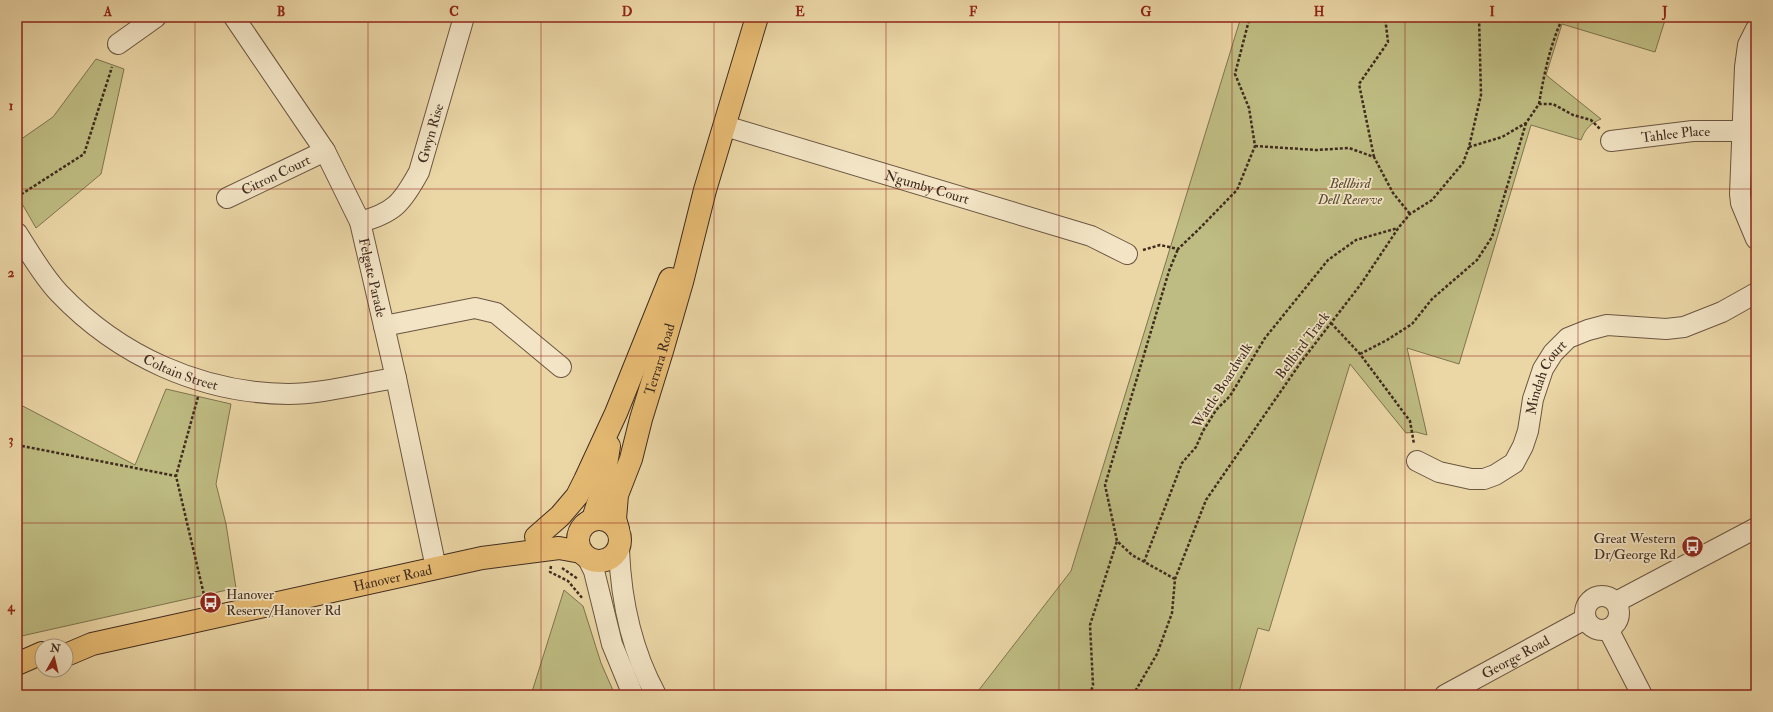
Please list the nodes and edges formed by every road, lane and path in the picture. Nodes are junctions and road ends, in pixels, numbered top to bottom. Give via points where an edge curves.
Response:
1 (156, 17) edge
2 (234, 17) edge
3 (464, 17) edge
4 (757, 17) edge
5 (1251, 17) edge
6 (1385, 17) edge
7 (1479, 17) edge
8 (1563, 17) edge
9 (1756, 29) edge
10 (118, 44) dead end
11 (112, 67) dead end
12 (1539, 104) junction
13 (1526, 123) junction
14 (725, 126) junction
15 (1741, 131) junction
16 (1611, 142) joint
17 (1255, 146) junction
18 (1469, 147) junction
19 (325, 151) junction
20 (1374, 157) junction
21 (706, 190) junction
22 (17, 198) edge
23 (227, 198) dead end
24 (1748, 201) edge
25 (1410, 214) junction
26 (360, 222) junction
27 (1399, 228) junction
28 (17, 233) edge
29 (1756, 239) edge
30 (1178, 249) junction
31 (1127, 254) joint
32 (1756, 293) edge
33 (1331, 323) junction
34 (384, 326) junction
35 (1360, 354) junction
36 (561, 367) dead end
37 (396, 378) junction
38 (198, 398) dead end
39 (616, 413) junction
40 (17, 445) edge
41 (1417, 461) joint
42 (176, 476) junction
43 (590, 521) junction
44 (618, 528) junction
45 (1756, 528) edge
46 (536, 537) junction
47 (1117, 541) junction
48 (619, 550) junction
49 (584, 555) junction
50 (482, 558) junction
51 (1144, 562) junction
52 (436, 568) junction
53 (1175, 579) junction
54 (205, 599) dead end
55 (1616, 602) junction
56 (1585, 619) junction
57 (1608, 629) junction
58 (92, 644) junction
59 (74, 645) edge
60 (74, 652) edge
61 (34, 657) edge
62 (34, 662) edge
63 (17, 664) edge
64 (633, 695) edge
65 (656, 695) edge
66 (1090, 695) edge
67 (1132, 695) edge
68 (1445, 695) edge
69 (1642, 695) edge

1 - 10 street
2 - 19 street, Felgate Parade
3 - 26 street, Gwyn Rise via 419,172 407,194 394,208
4 - 14 main road, Terrara Road
5 - 17 path via 1235,74 1249,108
6 - 20 path via 1388,42 1359,84
7 - 18 path, Bellbird Track via 1481,95
8 - 12 path via 1545,68
9 - 15 street via 1748,45
11 - 22 path via 84,154
12 - 13 path
12 - 16 path via 1553,104 1573,115 1592,120
13 - 18 path via 1502,137
13 - 35 path via 1492,237 1477,260 1432,299 1412,324
14 - 21 main road, Terrara Road
14 - 31 street, Ngumby Court via 1091,236
15 - 16 street, Tahlee Place via 1693,131
15 - 24 street via 1740,194
17 - 20 path via 1316,150 1349,148
17 - 30 path via 1236,190
18 - 25 path, Bellbird Track via 1463,163 1432,200
19 - 23 street, Citron Court
19 - 26 street, Felgate Parade
20 - 25 path via 1393,193
21 - 39 main road, Terrara Road
21 - 44 main road, Terrara Road via 665,343 631,459 617,495 615,519
24 - 29 street
25 - 27 path, Bellbird Track
26 - 34 street, Felgate Parade
27 - 33 path, Bellbird Track
27 - 51 path, Wattle Boardwalk via 1356,240 1328,260 1264,338 1230,396 1216,410 1203,431 1196,448 1182,463
28 - 37 street, Coltain Street via 36,264 58,292 89,322 114,341 171,371 227,388 290,394
30 - 31 path via 1160,245
30 - 47 path via 1105,485
32 - 41 street, Mindah Court via 1722,312 1684,327 1666,329 1607,325 1568,338 1553,353 1543,369 1533,399 1528,432 1514,463 1495,475 1471,480 1439,472
33 - 35 path
33 - 53 path, Bellbird Track via 1301,362 1206,500
34 - 36 street via 475,308 496,313
34 - 37 street, Felgate Parade
35 - 41 path via 1410,421
37 - 52 street, Felgate Parade
38 - 42 path
39 - 43 main road, Terrara Road via 602,491
39 - 46 main road, Terrara Road via 577,496 560,516
40 - 42 path
42 - 54 path
43 - 44 main road via 607,520
43 - 46 main road, Hanover Road
43 - 49 main road via 580,530 578,537
44 - 48 main road via 621,536
45 - 55 street
46 - 50 main road, Hanover Road
47 - 51 path
47 - 66 path via 1090,625 1093,685
48 - 49 main road via 608,560 600,562
48 - 65 street via 620,576 633,637
49 - 50 main road, Hanover Road via 559,548
49 - 64 street via 594,571 612,644
50 - 52 main road, Hanover Road
51 - 53 path
52 - 58 main road, Hanover Road
53 - 67 path, Bellbird Track via 1172,613 1157,654
55 - 56 street via 1602,595 1591,599 1585,608
55 - 57 street via 1619,619
56 - 57 street via 1596,630
56 - 68 street, George Road
57 - 69 street
58 - 59 main road, Hanover Road
58 - 60 main road, Hanover Road
61 - 63 main road
62 - 63 main road

